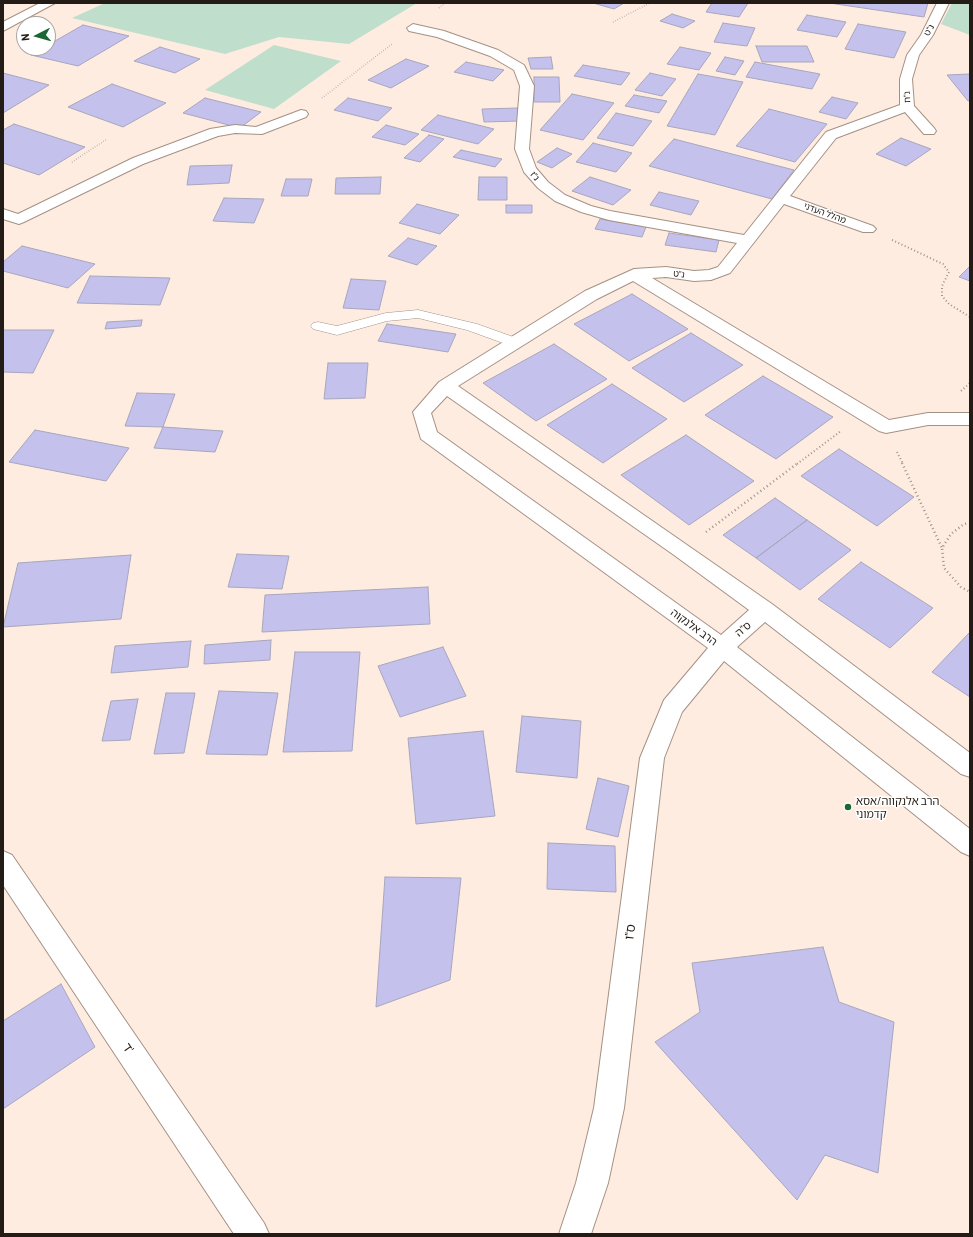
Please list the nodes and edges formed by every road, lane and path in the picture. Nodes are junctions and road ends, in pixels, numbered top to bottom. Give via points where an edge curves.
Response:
1 (50, 3) edge
2 (445, 3) edge
3 (650, 3) edge
4 (943, 3) edge
5 (613, 22) dead end
6 (3, 27) edge
7 (413, 28) junction
8 (913, 55) joint
9 (907, 107) junction
10 (301, 114) joint
11 (929, 131) dead end
12 (782, 198) junction
13 (3, 214) edge
14 (868, 229) joint
15 (748, 240) junction
16 (634, 274) junction
17 (970, 316) edge
18 (318, 326) dead end
19 (514, 342) junction
20 (445, 386) junction
21 (422, 412) joint
22 (865, 414) junction
23 (970, 419) edge
24 (886, 427) junction
25 (970, 523) edge
26 (942, 548) junction
27 (681, 550) junction
28 (970, 592) edge
29 (764, 610) junction
30 (722, 647) junction
31 (970, 767) edge
32 (970, 844) edge
33 (3, 863) edge
34 (253, 1234) edge
35 (576, 1234) edge

1 - 6 street
2 - 7 path
3 - 5 path
4 - 8 street, נ"ט via 927,35
7 - 10 path
7 - 15 street, נ"ז via 494,53 519,68 527,86 522,149 529,169 543,185 560,198 586,209 610,215
8 - 9 street, נ"ח via 906,79
9 - 11 street, נ"ח
9 - 12 street, נ"ט via 832,135
10 - 13 street via 257,131 235,129 215,132 138,161 19,219
12 - 14 street, מהלל העדני
12 - 15 street, נ"ט
14 - 17 path via 943,264 949,272 942,286 942,296 948,304 965,316
15 - 16 street, נ"ט via 724,270 711,274
16 - 19 street, נ"ט via 591,295
16 - 22 street
18 - 19 lane via 337,331 386,317 418,314 472,327
19 - 20 street, נ"ט
20 - 21 street, נ"ט
20 - 27 street
21 - 30 street, הרב אלנקוה via 428,435
22 - 24 street
22 - 27 path
23 - 24 street via 928,418
24 - 26 path
25 - 26 path via 964,524 951,534
26 - 28 path via 944,568 961,587
27 - 29 street
29 - 30 street, ס"ה
29 - 31 street
30 - 32 street, הרב אלנקוה
30 - 35 street, ס"ו via 672,707 652,758 609,1108 592,1183
33 - 34 street, ד'

